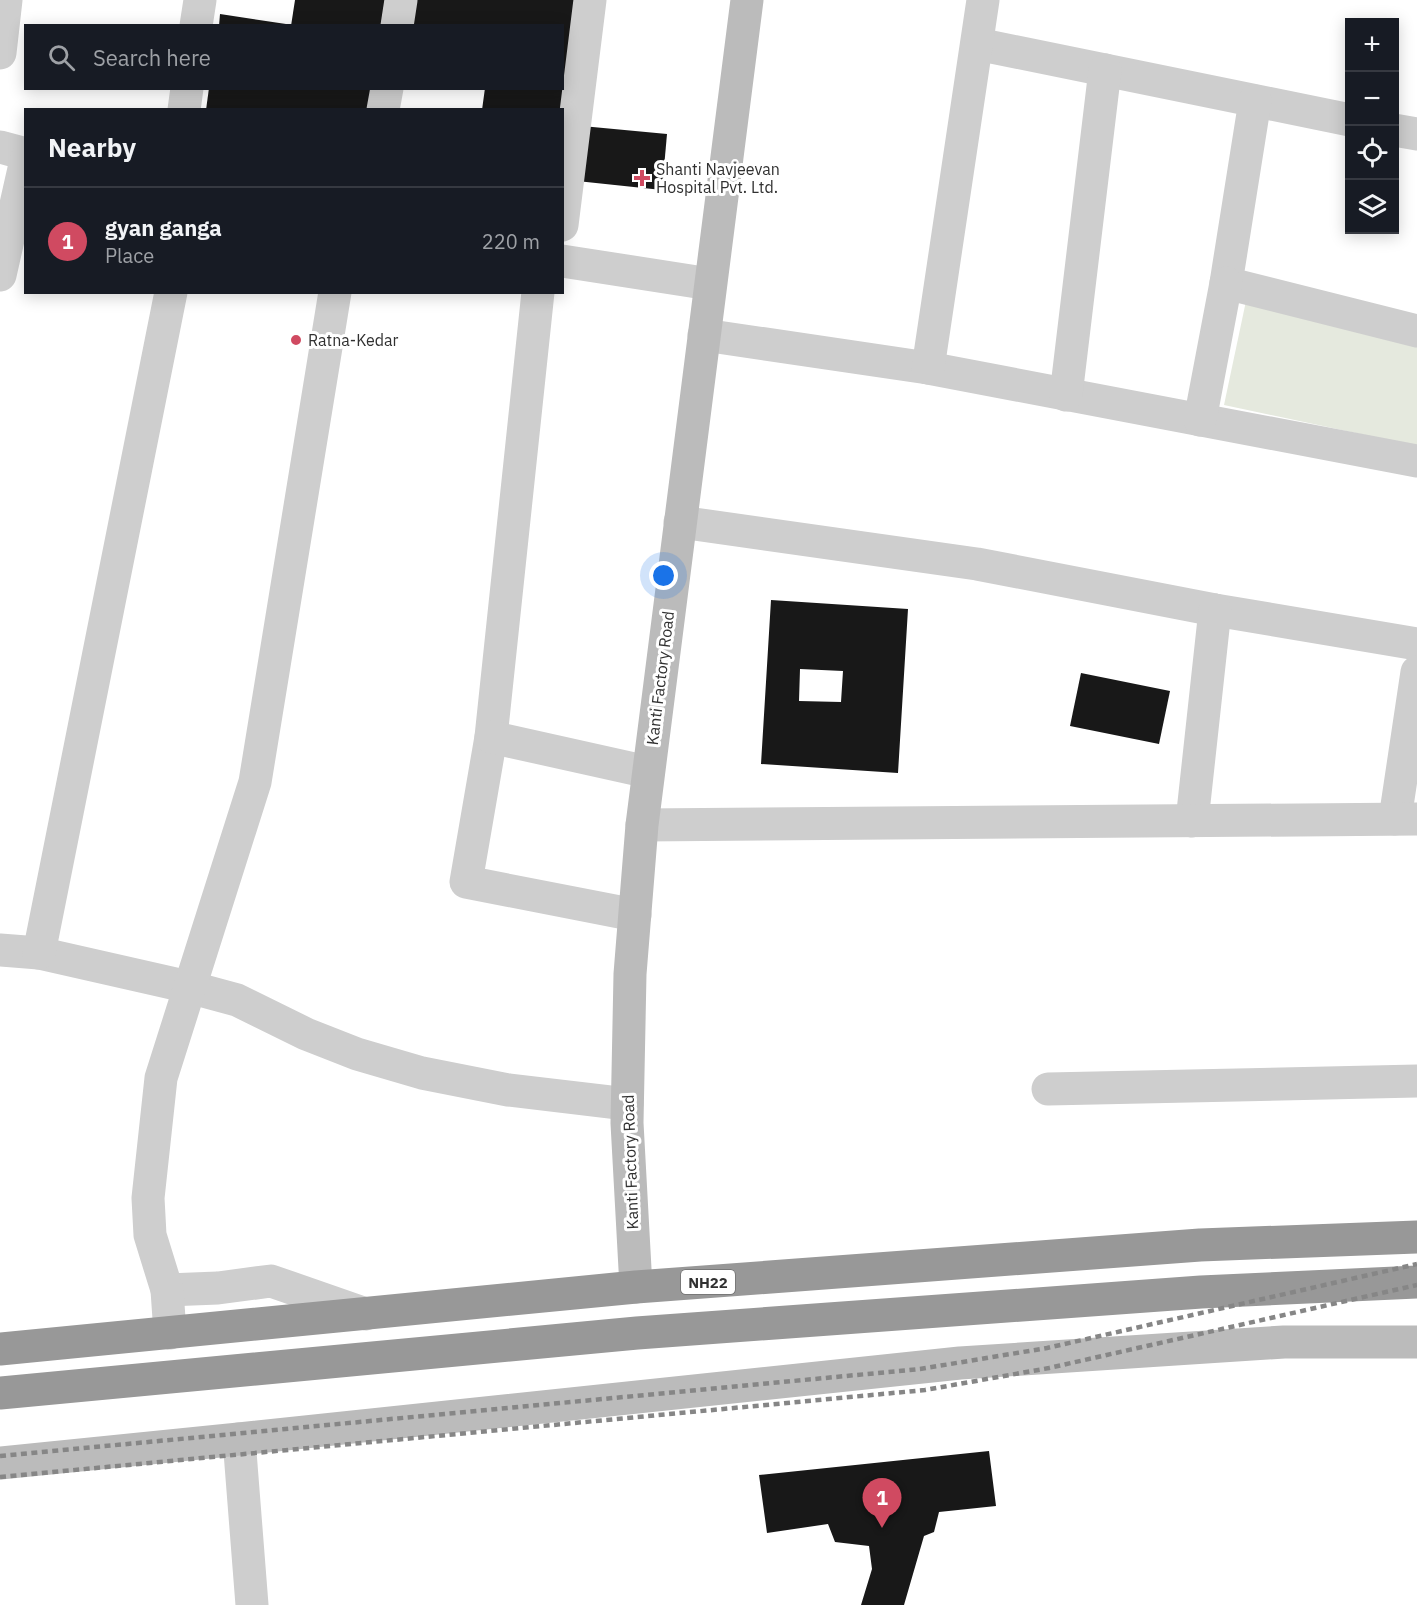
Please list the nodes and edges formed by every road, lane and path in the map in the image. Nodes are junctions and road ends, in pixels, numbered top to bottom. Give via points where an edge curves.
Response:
1 (6, 0) edge
2 (200, 0) edge
3 (401, 0) edge
4 (590, 0) edge
5 (747, 0) edge
6 (983, 0) edge
7 (196, 24) edge
8 (397, 24) edge
9 (977, 44) junction
10 (0, 53) edge
11 (1106, 70) junction
12 (187, 90) edge
13 (387, 90) edge
14 (1255, 101) junction
15 (184, 108) edge
16 (384, 108) edge
17 (1345, 119) edge
18 (1399, 130) edge
19 (1417, 134) edge
20 (0, 147) edge
21 (24, 153) edge
22 (24, 169) edge
23 (564, 209) edge
24 (564, 261) edge
25 (0, 275) edge
26 (1226, 283) junction
27 (710, 284) junction
28 (171, 294) edge
29 (335, 294) edge
30 (538, 294) edge
31 (1417, 331) edge
32 (704, 335) junction
33 (928, 368) junction
34 (1066, 394) junction
35 (1200, 420) junction
36 (1417, 461) edge
37 (680, 522) junction
38 (1215, 610) junction
39 (1417, 644) edge
40 (1417, 672) edge
41 (491, 738) junction
42 (648, 772) junction
43 (1406, 819) edge
44 (1192, 821) junction
45 (642, 825) junction
46 (635, 915) junction
47 (0, 950) edge
48 (39, 953) junction
49 (189, 987) junction
50 (1417, 1082) edge
51 (1048, 1089) dead end
52 (627, 1104) junction
53 (1417, 1237) edge
54 (1417, 1282) edge
55 (636, 1287) junction
56 (167, 1290) junction
57 (366, 1314) junction
58 (170, 1333) junction
59 (1417, 1342) edge
60 (0, 1349) edge
61 (0, 1393) edge
62 (239, 1439) junction
63 (0, 1462) edge
64 (252, 1605) edge

1 - 10 street
2 - 7 street
3 - 8 street
4 - 23 street
5 - 27 street, Kanti Factory Road
6 - 9 street
9 - 11 street
9 - 33 street
11 - 14 street
11 - 34 street
12 - 15 street
13 - 16 street
14 - 17 street
14 - 26 street
18 - 19 street
20 - 21 street
22 - 25 street
24 - 27 street
26 - 31 street
26 - 35 street
27 - 32 street, Kanti Factory Road
28 - 48 street
29 - 49 street via 255,782
30 - 41 street
32 - 33 street
32 - 37 street, Kanti Factory Road
33 - 34 street
34 - 35 street
35 - 36 street
37 - 38 street via 977,564
37 - 42 street, Kanti Factory Road
38 - 39 street
38 - 44 street
40 - 43 street
41 - 42 street
41 - 46 street via 466,882
42 - 45 street, Kanti Factory Road
43 - 44 street
44 - 45 street
45 - 46 street, Kanti Factory Road
46 - 52 street, Kanti Factory Road
47 - 48 street
48 - 49 street
49 - 52 street via 237,1000 357,1054 422,1073 508,1090
49 - 56 street via 161,1078 148,1198 150,1235
50 - 51 street
52 - 55 street, Kanti Factory Road
53 - 55 highway, NH22 via 1200,1245
54 - 61 highway via 1189,1293 637,1333
55 - 57 highway, NH22
56 - 57 street via 271,1281
56 - 58 street
57 - 58 highway, NH22
58 - 60 highway, NH22
59 - 62 street via 1284,1342 960,1363
62 - 63 street
62 - 64 street

